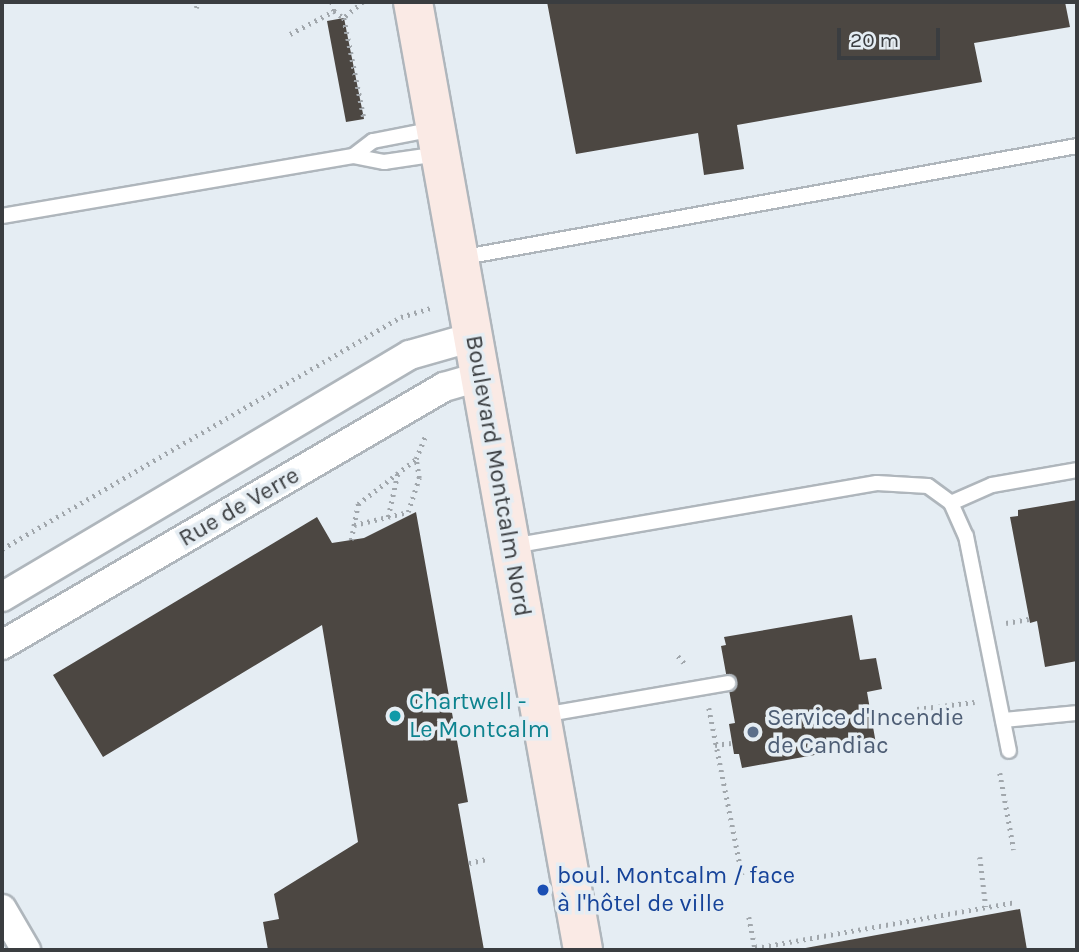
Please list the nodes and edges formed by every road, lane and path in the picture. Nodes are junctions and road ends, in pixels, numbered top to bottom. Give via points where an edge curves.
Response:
1 (332, 2) edge
2 (363, 2) edge
3 (413, 2) edge
4 (334, 11) junction
5 (344, 18) junction
6 (290, 34) dead end
7 (367, 129) dead end
8 (438, 141) junction
9 (1077, 146) edge
10 (353, 156) junction
11 (2, 216) edge
12 (458, 258) junction
13 (435, 306) dead end
14 (473, 337) junction
15 (479, 377) junction
16 (430, 424) dead end
17 (415, 458) junction
18 (1077, 470) edge
19 (398, 472) junction
20 (951, 503) junction
21 (387, 518) junction
22 (354, 525) junction
23 (351, 540) dead end
24 (511, 546) junction
25 (2, 549) edge
26 (2, 597) edge
27 (2, 645) edge
28 (727, 683) dead end
29 (999, 699) junction
30 (916, 709) dead end
31 (1077, 713) edge
32 (541, 715) junction
33 (710, 717) dead end
34 (1003, 720) junction
35 (732, 743) dead end
36 (715, 745) junction
37 (1009, 751) joint
38 (1014, 850) dead end
39 (980, 857) dead end
40 (487, 859) dead end
41 (469, 863) dead end
42 (743, 879) dead end
43 (1015, 902) dead end
44 (986, 907) junction
45 (2, 909) edge
46 (750, 917) dead end
47 (755, 949) edge
48 (26, 950) edge
49 (583, 950) edge

1 - 4 path
2 - 5 path
3 - 8 street, Boulevard Montcalm Nord
4 - 5 path
4 - 6 path
5 - 7 path
8 - 10 lane via 384,162
8 - 10 lane via 373,141
8 - 12 street, Boulevard Montcalm Nord
9 - 12 lane
10 - 11 lane
12 - 14 street, Boulevard Montcalm Nord
13 - 25 path via 401,317
14 - 15 street, Boulevard Montcalm Nord
14 - 26 street, Rue de Verre via 410,355
15 - 24 street, Boulevard Montcalm Nord
15 - 27 street, Rue de Verre via 444,387
16 - 17 path
17 - 19 path
17 - 21 path via 419,478 408,512
18 - 20 lane via 992,485
19 - 21 path
19 - 22 path via 358,504
20 - 24 lane via 915,482 877,483
20 - 29 lane via 966,536
21 - 22 path
22 - 23 path
24 - 32 street, Boulevard Montcalm Nord
28 - 32 lane
29 - 30 path
29 - 34 lane
31 - 34 lane
32 - 49 street, Boulevard Montcalm Nord
33 - 36 path
34 - 37 lane
35 - 36 path
36 - 42 path
37 - 38 path via 999,766
39 - 44 path
40 - 41 path
43 - 44 path
44 - 47 path
45 - 48 street
46 - 47 path

